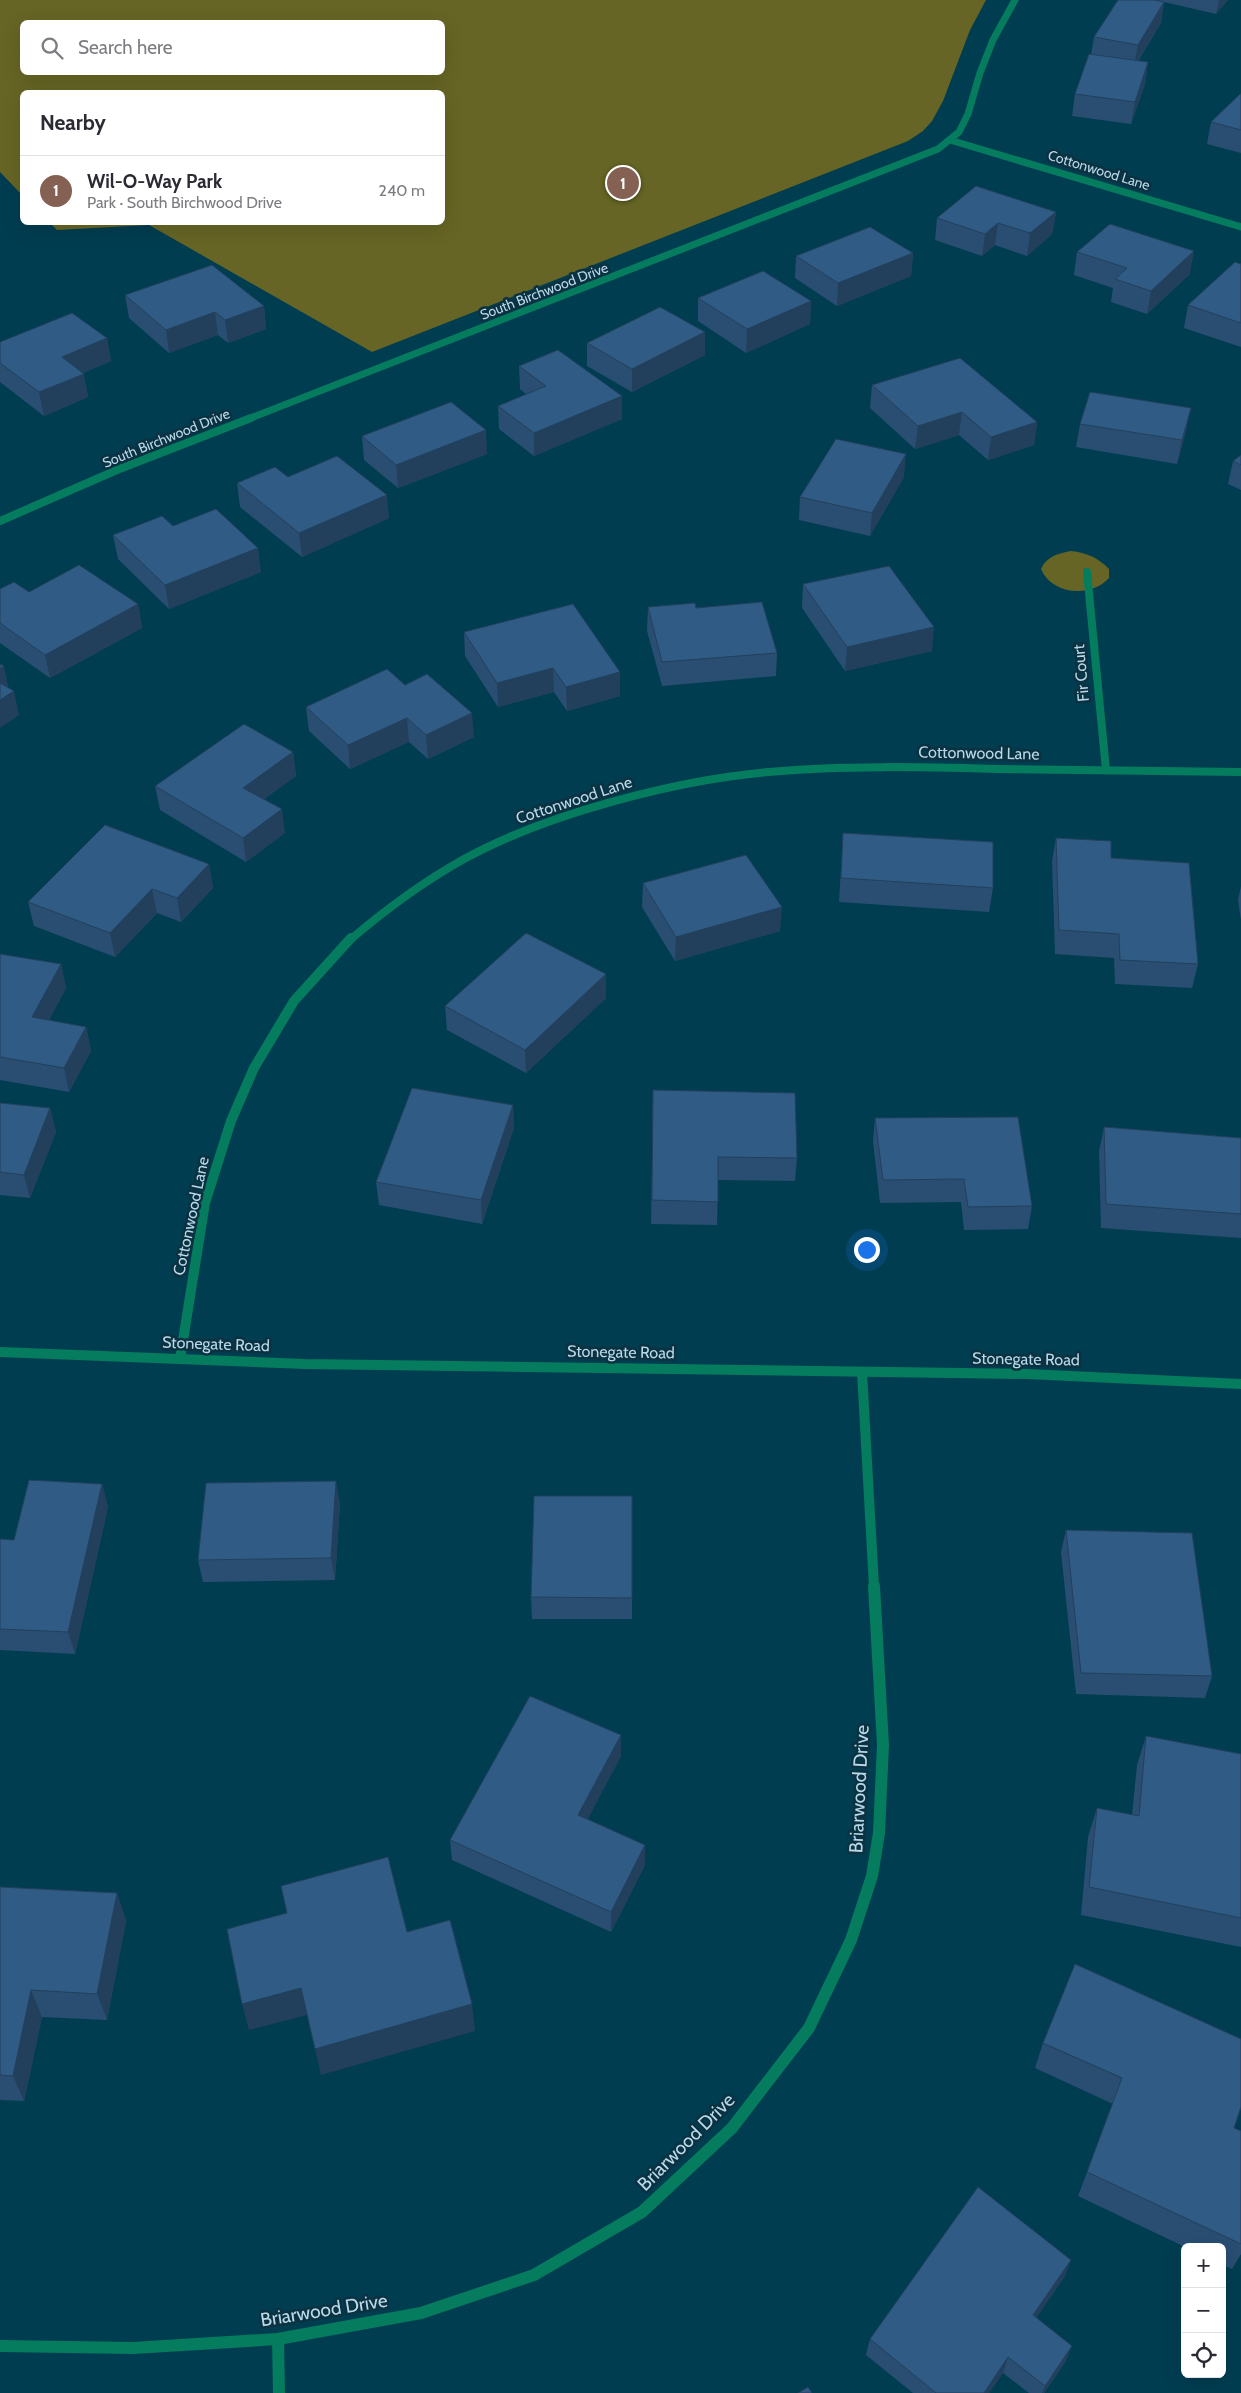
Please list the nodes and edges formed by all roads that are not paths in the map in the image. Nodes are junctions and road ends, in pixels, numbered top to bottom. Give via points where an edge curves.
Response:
1 (1015, 0) edge
2 (950, 140) junction
3 (1241, 227) edge
4 (0, 521) edge
5 (1087, 572) dead end
6 (1106, 770) junction
7 (1241, 772) edge
8 (0, 1352) edge
9 (180, 1359) junction
10 (862, 1372) junction
11 (1241, 1384) edge
12 (278, 2339) junction
13 (0, 2346) edge
14 (279, 2393) edge

1 - 2 street, South Birchwood Drive via 993,40 966,118 959,132
2 - 3 street, Cottonwood Lane
2 - 4 street, South Birchwood Drive via 924,156 117,470
5 - 6 street, Fir Court
6 - 7 street, Cottonwood Lane
6 - 9 street, Cottonwood Lane via 899,767 761,773 641,794 537,825 456,863 405,892 336,950 294,1000 254,1067 219,1152 205,1210
8 - 9 street, Stonegate Road
9 - 10 street, Stonegate Road via 305,1364
10 - 11 street, Stonegate Road via 1026,1374
10 - 12 street, Briarwood Drive via 882,1745 879,1833 872,1876 851,1940 809,2028 732,2128 642,2212 534,2275 421,2313
12 - 13 street, Briarwood Drive via 133,2348
12 - 14 street

